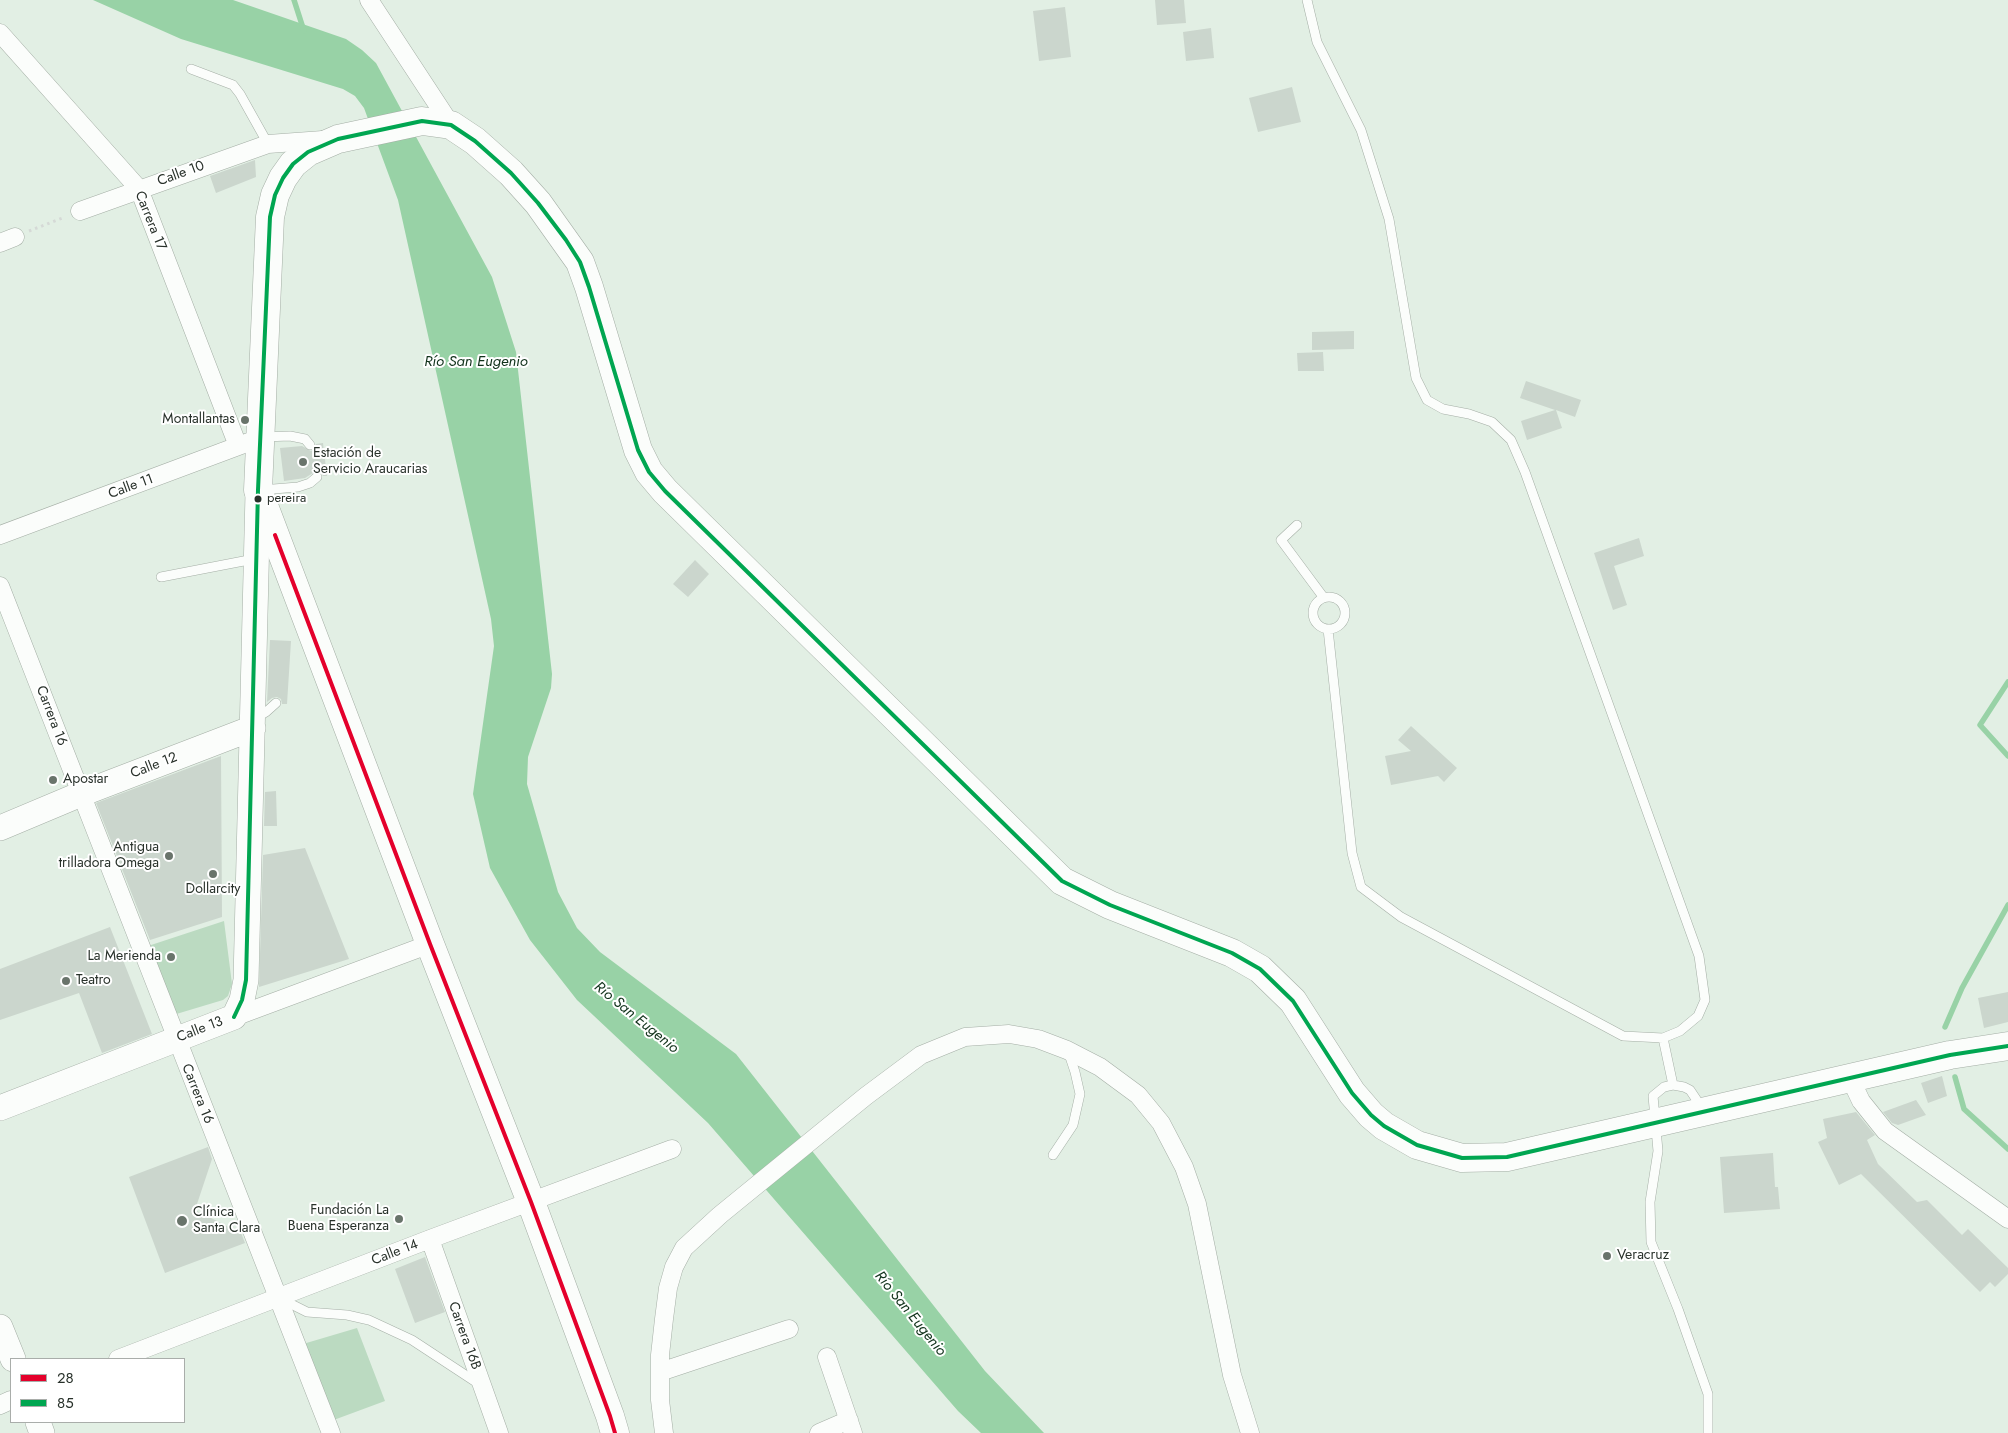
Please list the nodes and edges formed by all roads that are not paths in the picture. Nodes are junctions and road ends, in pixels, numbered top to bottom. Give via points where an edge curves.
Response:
1 (369, 0) edge
2 (1307, 0) edge
3 (0, 33) edge
4 (191, 70) dead end
5 (451, 125) junction
6 (347, 137) junction
7 (268, 144) junction
8 (139, 189) junction
9 (80, 211) road end
10 (250, 442) junction
11 (310, 445) dead end
12 (317, 477) dead end
13 (258, 490) junction
14 (1297, 525) dead end
15 (0, 536) edge
16 (256, 559) junction
17 (161, 577) dead end
18 (0, 586) edge
19 (1324, 598) junction
20 (1328, 629) junction
21 (276, 703) dead end
22 (253, 722) junction
23 (81, 794) junction
24 (0, 828) edge
25 (430, 944) junction
26 (234, 1017) junction
27 (1663, 1038) junction
28 (176, 1040) junction
29 (2008, 1046) edge
30 (1067, 1050) junction
31 (1850, 1078) junction
32 (1673, 1085) junction
33 (0, 1108) edge
34 (1704, 1112) junction
35 (1655, 1123) junction
36 (672, 1149) dead end
37 (1053, 1155) dead end
38 (531, 1202) junction
39 (2008, 1219) edge
40 (430, 1239) junction
41 (278, 1298) junction
42 (0, 1327) edge
43 (790, 1329) dead end
44 (13, 1358) edge
45 (121, 1358) edge
46 (828, 1358) dead end
47 (660, 1372) junction
48 (482, 1385) junction
49 (851, 1426) edge
50 (616, 1427) edge
51 (331, 1433) edge
52 (499, 1433) edge
53 (664, 1433) edge
54 (819, 1433) edge
55 (1250, 1433) edge
56 (1708, 1433) edge

1 - 5 street
2 - 27 lane via 1317,42 1361,130 1388,219 1416,378 1427,400 1443,409 1492,422 1511,440 1699,956 1705,1000 1698,1016 1680,1031
3 - 8 street, Carrera 17
4 - 7 lane via 233,85
5 - 6 main road via 422,121
5 - 35 main road via 511,173 580,262 638,450 649,472 1062,881 1110,906 1232,953 1260,969 1293,1001 1352,1093 1371,1115 1417,1145 1462,1158 1507,1157
6 - 7 street, Calle 10
6 - 10 main road via 308,152 293,164 275,195 270,217
7 - 8 street, Calle 10
8 - 9 street, Calle 10
8 - 10 street, Carrera 17
10 - 11 lane via 290,436 305,439
10 - 13 main road
10 - 15 street, Calle 11
12 - 13 lane via 298,487
13 - 16 main road
13 - 25 main road
14 - 19 lane via 1281,540
16 - 17 lane
16 - 22 main road via 260,637
18 - 23 street, Carrera 16
19 - 20 lane via 1318,601 1313,612 1317,624
19 - 20 lane via 1336,599 1344,608 1343,620
20 - 27 lane via 1352,853 1361,887 1401,917 1623,1036
21 - 22 lane
22 - 23 main road, Calle 12
22 - 26 main road via 246,980
23 - 24 main road, Calle 12
23 - 28 street, Carrera 16
25 - 26 street, Calle 13
25 - 38 main road
26 - 28 main road, Calle 13
27 - 32 lane
28 - 33 main road, Calle 13
28 - 41 street, Carrera 16
29 - 31 main road
30 - 37 lane via 1080,1094 1073,1125
30 - 47 street via 1038,1038 1009,1034 965,1037 921,1055 866,1096 684,1248 668,1288
30 - 55 street via 1100,1067 1138,1095 1161,1123 1184,1166 1197,1204 1232,1375
31 - 34 main road
31 - 39 street via 1860,1101 1885,1131
32 - 34 lane via 1690,1090
32 - 35 lane via 1664,1087 1653,1096
34 - 35 main road
35 - 56 lane via 1658,1151 1650,1202 1651,1242 1708,1394
36 - 38 street, Calle 14
38 - 40 street, Calle 14
38 - 50 main road
40 - 41 street, Calle 14
40 - 48 street, Carrera 16B
41 - 45 street, Calle 14
41 - 48 lane via 307,1312 369,1320 412,1340
41 - 51 street, Carrera 16
42 - 44 main road
43 - 47 street
46 - 49 street
47 - 53 street
48 - 52 street, Carrera 16B
49 - 54 street

